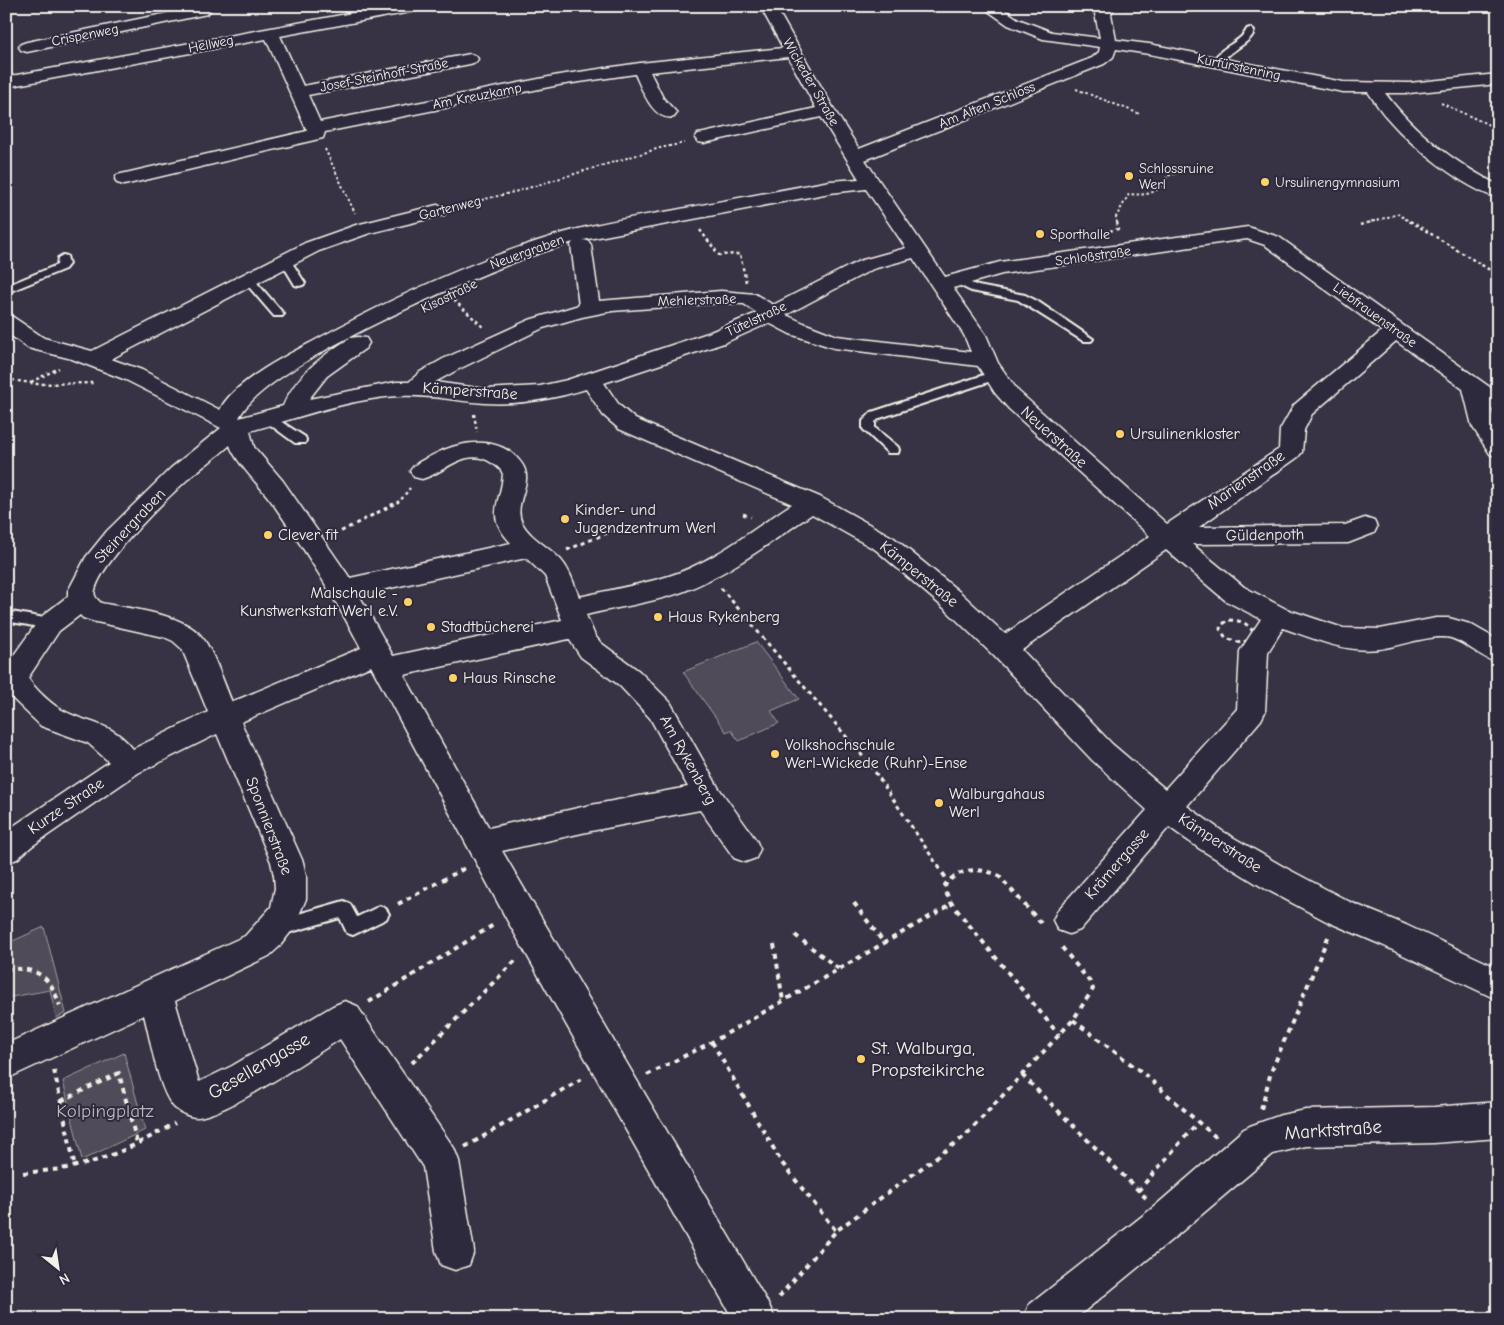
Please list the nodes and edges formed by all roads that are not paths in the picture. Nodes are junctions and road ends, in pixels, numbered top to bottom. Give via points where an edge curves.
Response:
1 (416, 6) edge
2 (767, 6) edge
3 (988, 6) edge
4 (1114, 7) edge
5 (202, 9) edge
6 (1250, 31) dead end
7 (271, 32) junction
8 (213, 44) junction
9 (1109, 44) junction
10 (27, 47) dead end
11 (792, 52) junction
12 (470, 59) dead end
13 (1217, 62) junction
14 (640, 68) junction
15 (1498, 79) edge
16 (6, 82) edge
17 (1373, 88) junction
18 (297, 92) junction
19 (826, 111) junction
20 (668, 114) dead end
21 (316, 132) junction
22 (704, 138) road end
23 (856, 157) junction
24 (124, 179) dead end
25 (874, 188) junction
26 (1498, 192) edge
27 (437, 211) road end
28 (1248, 233) joint
29 (580, 245) junction
30 (917, 251) junction
31 (62, 258) dead end
32 (285, 260) junction
33 (248, 279) junction
34 (948, 282) junction
35 (299, 283) dead end
36 (6, 290) edge
37 (763, 308) junction
38 (590, 309) junction
39 (278, 314) dead end
40 (10, 330) edge
41 (1396, 330) junction
42 (1087, 339) dead end
43 (94, 359) junction
44 (989, 368) junction
45 (592, 381) junction
46 (415, 388) junction
47 (1474, 388) junction
48 (1498, 404) edge
49 (293, 410) junction
50 (268, 418) junction
51 (232, 423) junction
52 (300, 440) dead end
53 (1498, 449) edge
54 (893, 450) dead end
55 (422, 471) road end
56 (811, 503) junction
57 (1364, 527) dead end
58 (1165, 536) junction
59 (537, 554) junction
60 (343, 588) junction
61 (82, 599) junction
62 (6, 616) edge
63 (1278, 616) junction
64 (574, 618) junction
65 (50, 624) junction
66 (1004, 649) junction
67 (1498, 653) edge
68 (383, 660) junction
69 (10, 683) edge
70 (225, 717) junction
71 (128, 765) junction
72 (707, 796) junction
73 (1166, 808) junction
74 (484, 849) junction
75 (6, 850) edge
76 (745, 850) dead end
77 (380, 914) road end
78 (276, 929) junction
79 (1056, 929) road end
80 (1498, 985) edge
81 (156, 994) junction
82 (6, 1062) edge
83 (1498, 1120) edge
84 (455, 1251) dead end
85 (764, 1311) edge
86 (1043, 1319) edge

1 - 7 street, Hellweg
2 - 11 street, Wickeder Straße
3 - 9 street, Kurfürstenring via 1013,22 1049,36
4 - 9 street via 1103,14
5 - 8 street
5 - 10 street, Crispenweg
6 - 13 lane via 1249,36 1221,54
7 - 8 street, Hellweg
7 - 18 street, Josef-Steinhoff-Straße
8 - 16 street, Hellweg
9 - 13 street, Kurfürstenring
9 - 23 street, Am Alten Schloss via 1107,54 1098,61
11 - 14 street, Am Kreuzkamp
11 - 19 street, Wickeder Straße
12 - 18 street, Josef-Steinhoff-Straße
13 - 17 street, Kurfürstenring via 1323,84
14 - 20 street via 656,100
14 - 21 street, Am Kreuzkamp via 559,80
15 - 17 street, Kurfürstenring via 1409,88
17 - 26 street via 1396,118 1423,142 1450,164
18 - 21 street, Josef-Steinhoff-Straße
19 - 22 street
19 - 23 street, Wickeder Straße
21 - 24 street, Am Kreuzkamp
23 - 25 street, Neuerstraße
25 - 29 street, Kisastraße
25 - 30 street, Neuerstraße
25 - 51 street, Neuergraben via 830,187 602,229 509,257 382,312 292,361 248,391 233,406
27 - 32 street, Gartenweg via 363,229
28 - 34 street, Schloßstraße via 1000,268
28 - 41 street, Liebfrauenstraße via 1272,241
29 - 38 street
29 - 49 street, Kisastraße via 513,267 448,296 335,357 308,382
30 - 34 street, Neuerstraße
30 - 37 street, Tütelstraße via 866,264
31 - 36 lane via 64,264 61,267
32 - 33 street, Gartenweg
32 - 35 lane
33 - 39 lane
33 - 43 street, Gartenweg
34 - 42 lane via 1021,297
34 - 44 street, Neuerstraße
37 - 38 street, Mehlerstraße via 748,298 721,296
37 - 44 street, Mehlerstraße via 798,329 834,342
37 - 45 street, Tütelstraße via 716,338
38 - 46 street, Mehlerstraße via 536,324 500,340 451,364
40 - 43 street via 36,343
41 - 47 street, Liebfrauenstraße
41 - 58 street, Marienstraße via 1302,410 1292,430 1290,452
43 - 51 street
44 - 54 lane via 876,415 869,421 869,429
44 - 58 street, Neuerstraße via 1017,404
45 - 46 street, Kämperstraße via 511,396
45 - 56 street, Kämperstraße via 611,410 627,424
46 - 49 street, Kämperstraße
47 - 48 street, Liebfrauenstraße
47 - 53 street via 1484,426
49 - 50 street, Kämperstraße
50 - 51 street, Kämperstraße
50 - 52 lane
51 - 60 street via 243,449 274,487
51 - 61 street, Steinergraben via 221,441 179,474 116,537 88,574 81,591
55 - 59 street, Am Rykenberg via 471,448 498,456 515,472 508,519
56 - 64 street via 706,570 676,584
56 - 66 street, Kämperstraße via 886,544
57 - 58 street, Güldenpoth via 1348,534
58 - 63 street, Neuerstraße via 1235,594
58 - 66 street
59 - 60 street
59 - 64 street, Am Rykenberg via 557,573
60 - 68 street
61 - 65 street
61 - 70 street, Sponnierstraße via 92,611 158,624 183,634 193,644
62 - 65 lane
63 - 67 street, Neuerstraße via 1342,638 1359,640 1449,628
63 - 73 street, Krämergasse via 1254,651 1251,712
64 - 68 street, Kurze Straße
64 - 72 street, Am Rykenberg via 591,650 629,678 660,710
65 - 69 street
66 - 73 street, Kämperstraße via 1102,752
68 - 70 street, Kurze Straße via 314,678
68 - 74 street
69 - 71 street via 51,718 98,735 116,749
70 - 71 street, Kurze Straße
70 - 78 street, Sponnierstraße via 287,862 291,895 287,911
71 - 75 street, Kurze Straße
72 - 74 street via 591,818
72 - 76 street, Am Rykenberg
73 - 79 street, Krämergasse
73 - 80 street, Kämperstraße via 1211,840 1338,912
74 - 85 street via 614,1076
77 - 78 lane via 353,927 344,909
78 - 81 street, Sponnierstraße via 256,946
81 - 82 street, Sponnierstraße
81 - 84 street, Gesellengasse via 181,1088 188,1097 196,1100 211,1097 345,1017 441,1161
83 - 86 street, Marktstraße via 1297,1129 1241,1138 1168,1219

